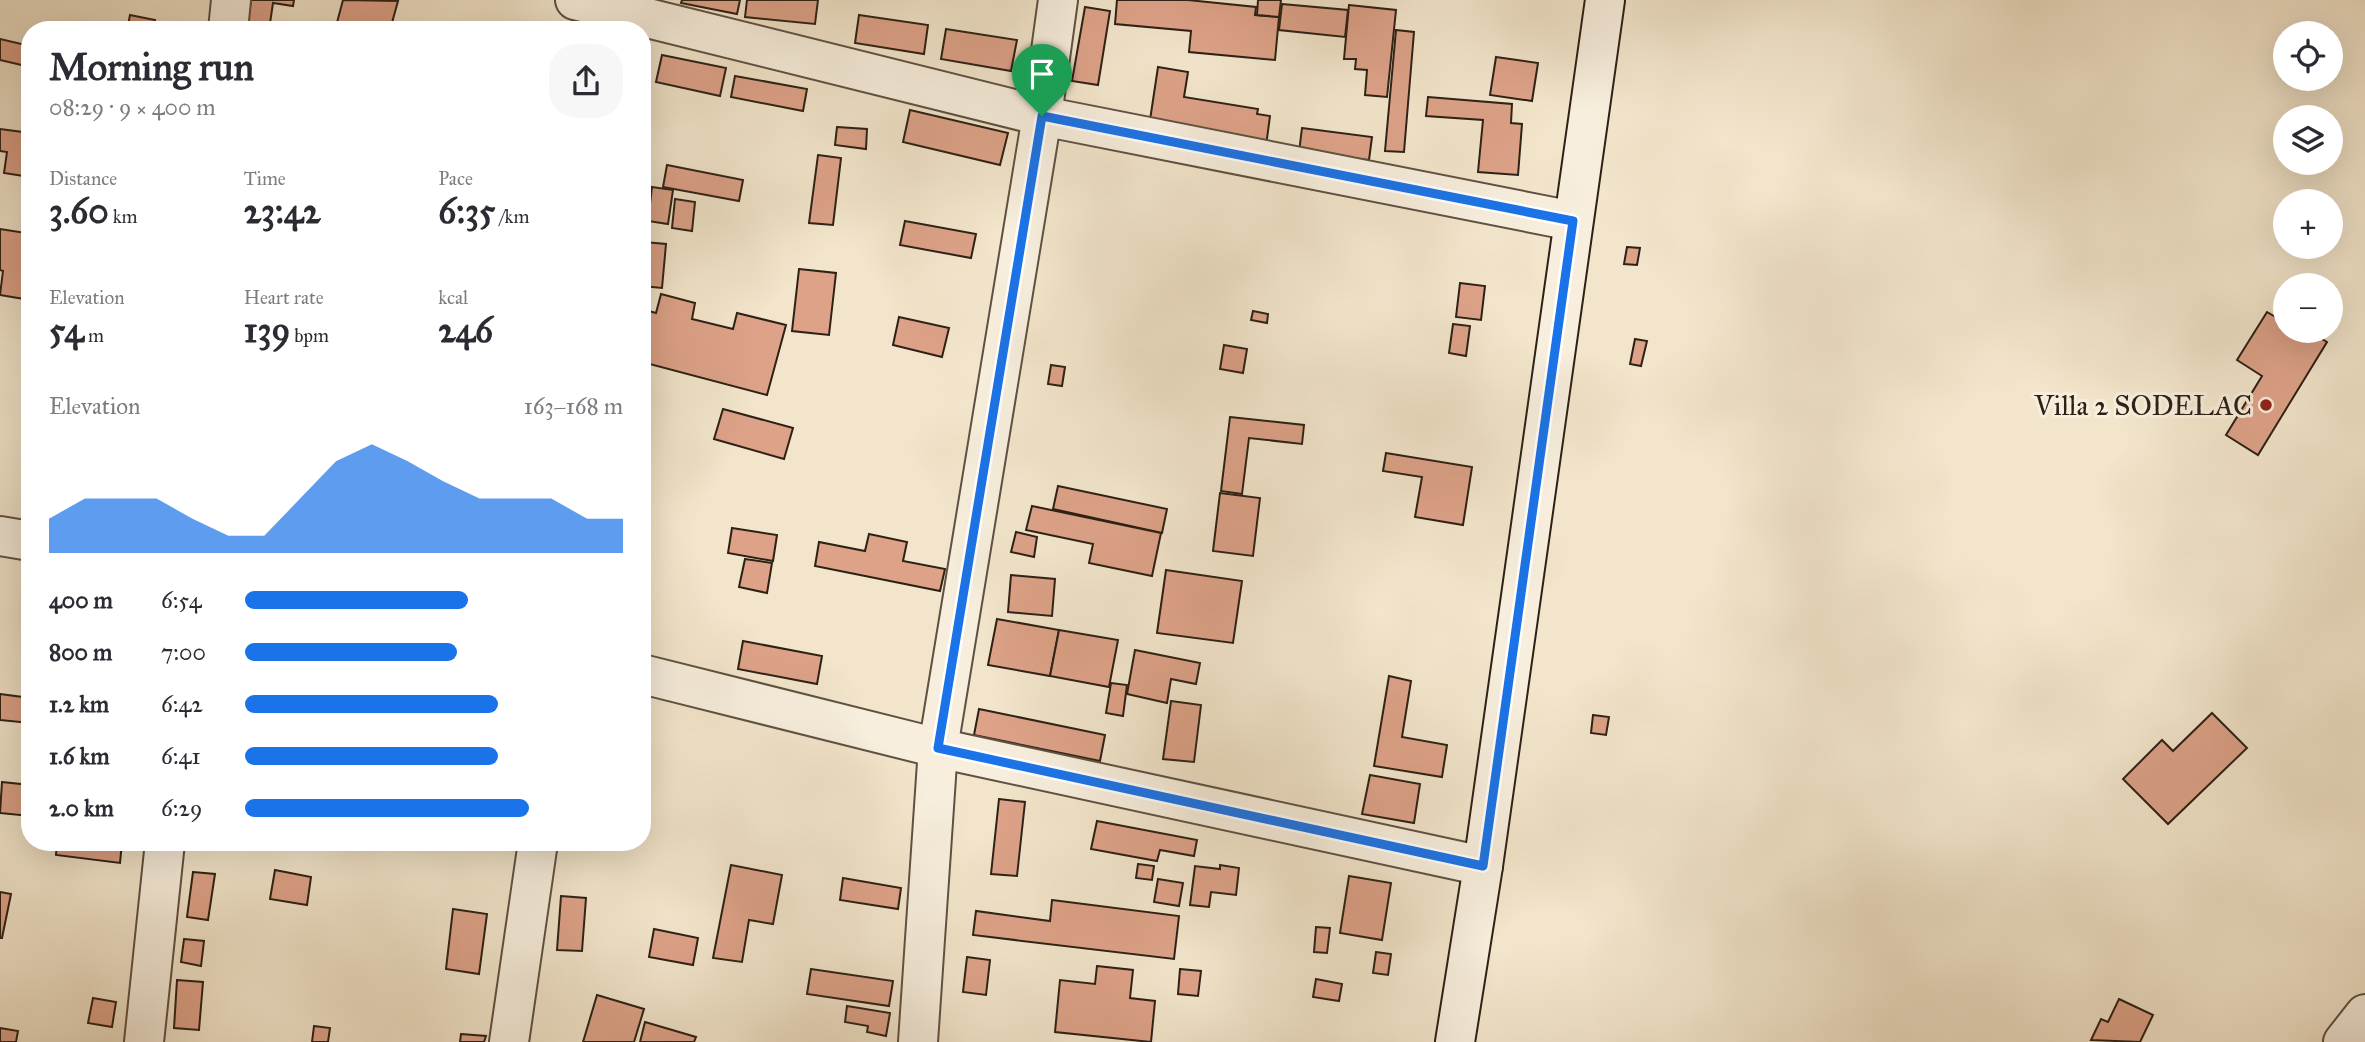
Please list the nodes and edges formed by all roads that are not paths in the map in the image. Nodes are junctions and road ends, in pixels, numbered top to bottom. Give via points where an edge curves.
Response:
1 (231, 0) edge
2 (575, 0) edge
3 (1058, 0) edge
4 (1605, 0) edge
5 (644, 15) edge
6 (229, 21) edge
7 (1042, 116) junction
8 (1573, 221) junction
9 (0, 536) edge
10 (21, 540) edge
11 (651, 676) edge
12 (938, 748) junction
13 (164, 851) edge
14 (537, 851) edge
15 (1483, 866) junction
16 (2365, 1014) edge
17 (144, 1042) edge
18 (509, 1042) edge
19 (918, 1042) edge
20 (1455, 1042) edge
21 (2343, 1042) edge

1 - 6 street
2 - 5 street
3 - 7 street
4 - 8 street
5 - 7 street
7 - 8 street
7 - 12 street
8 - 15 street
9 - 10 street
11 - 12 street
12 - 15 street
12 - 19 street
13 - 17 street
14 - 18 street
15 - 20 street
16 - 21 street

